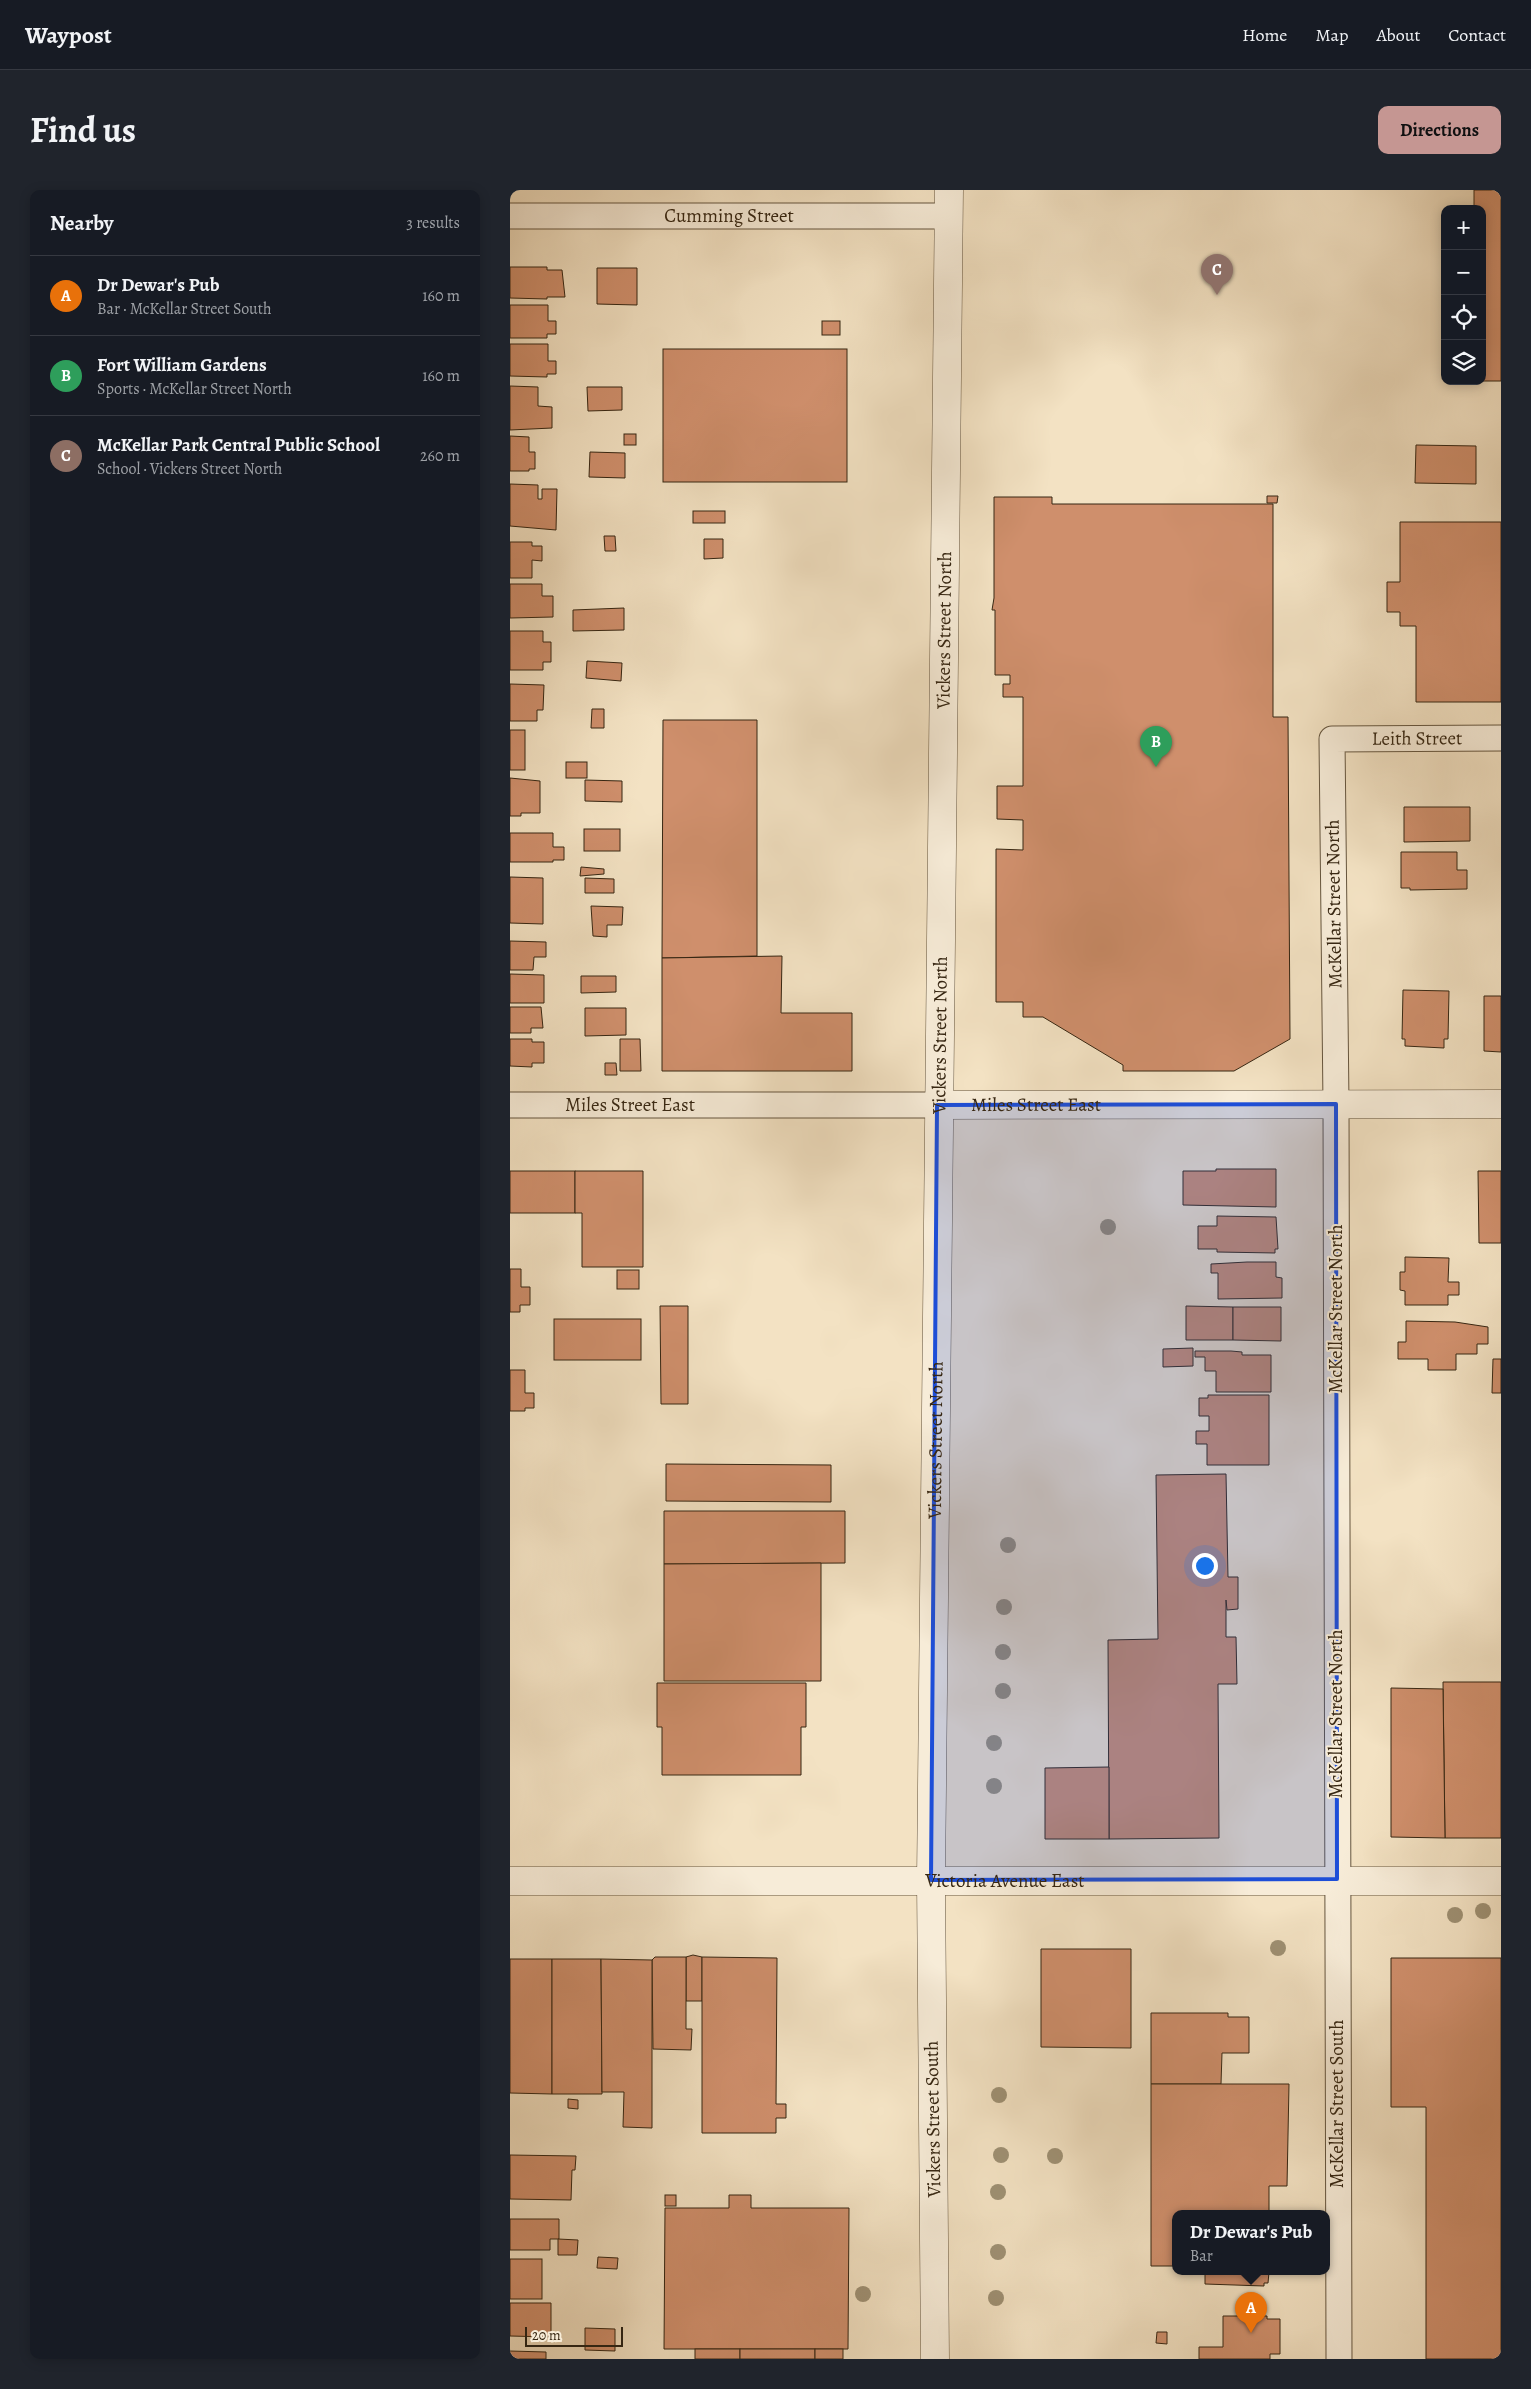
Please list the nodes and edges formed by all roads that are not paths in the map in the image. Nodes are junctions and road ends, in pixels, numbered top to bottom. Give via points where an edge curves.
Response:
1 (949, 203) edge
2 (510, 216) edge
3 (1501, 738) edge
4 (1332, 739) joint
5 (510, 1104) edge
6 (1336, 1104) junction
7 (1501, 1104) edge
8 (938, 1105) junction
9 (1336, 1879) junction
10 (931, 1880) junction
11 (510, 1881) edge
12 (1501, 1881) edge
13 (935, 2359) edge
14 (1338, 2359) edge

1 - 2 street, Cumming Street
1 - 8 street, Vickers Street North
3 - 4 street, Leith Street
4 - 6 street, McKellar Street North
5 - 8 street, Miles Street East
6 - 7 street, Miles Street East
6 - 8 street, Miles Street East
6 - 9 street, McKellar Street North
8 - 10 street, Vickers Street North
9 - 10 street, Victoria Avenue East
9 - 12 street, Victoria Avenue East
9 - 14 street, McKellar Street South
10 - 11 street, Victoria Avenue East
10 - 13 street, Vickers Street South

